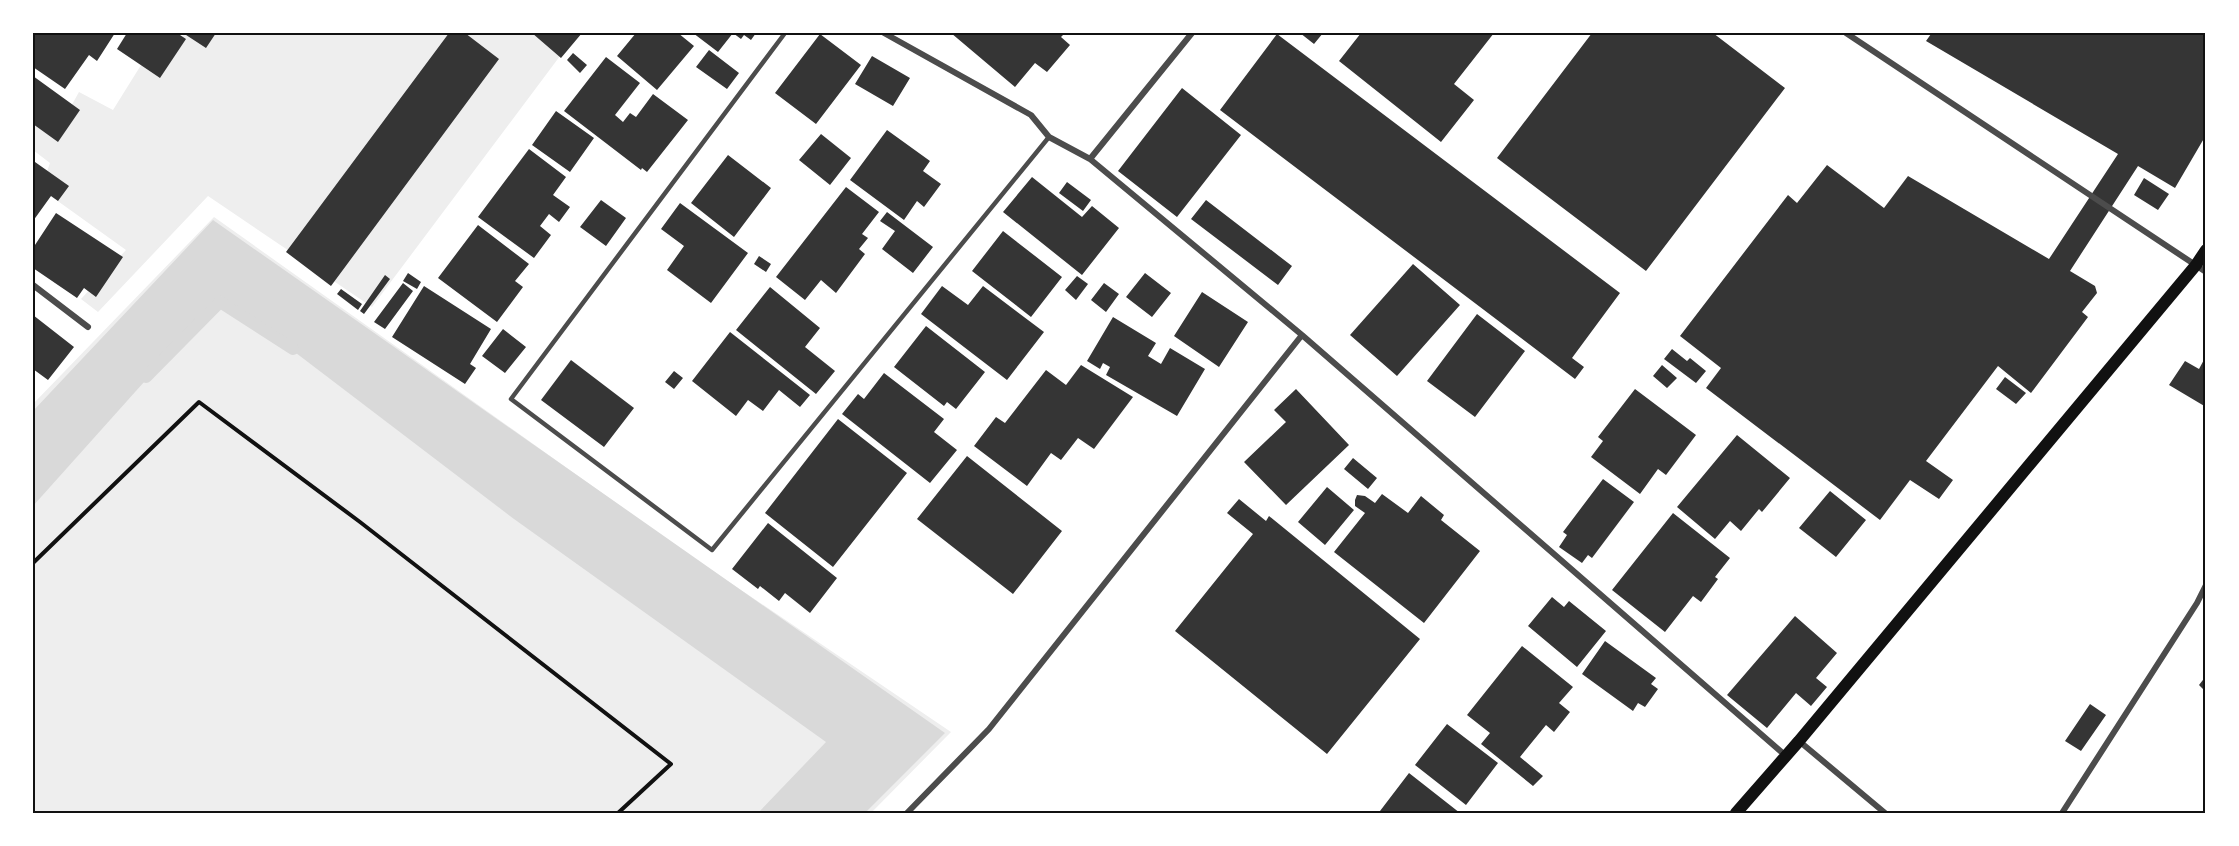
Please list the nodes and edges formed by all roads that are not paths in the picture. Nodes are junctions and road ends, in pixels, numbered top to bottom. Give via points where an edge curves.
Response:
1 (785, 33) edge
2 (884, 33) edge
3 (1192, 33) edge
4 (1846, 33) edge
5 (1049, 137) junction
6 (1090, 159) junction
7 (2206, 250) edge
8 (2201, 269) edge
9 (33, 285) edge
10 (88, 327) dead end
11 (1302, 335) junction
12 (2206, 585) edge
13 (1799, 741) junction
14 (1785, 755) junction
15 (907, 813) edge
16 (1736, 813) edge
17 (1885, 813) edge
18 (2062, 813) edge

1 - 5 lane via 511,399 711,549
2 - 5 street via 1031,115
3 - 6 street
4 - 8 street
5 - 6 street
6 - 11 street
7 - 8 main road
8 - 13 main road
9 - 10 street
11 - 14 street
11 - 15 street via 989,729
12 - 18 street
13 - 14 main road
13 - 17 street
14 - 16 main road

